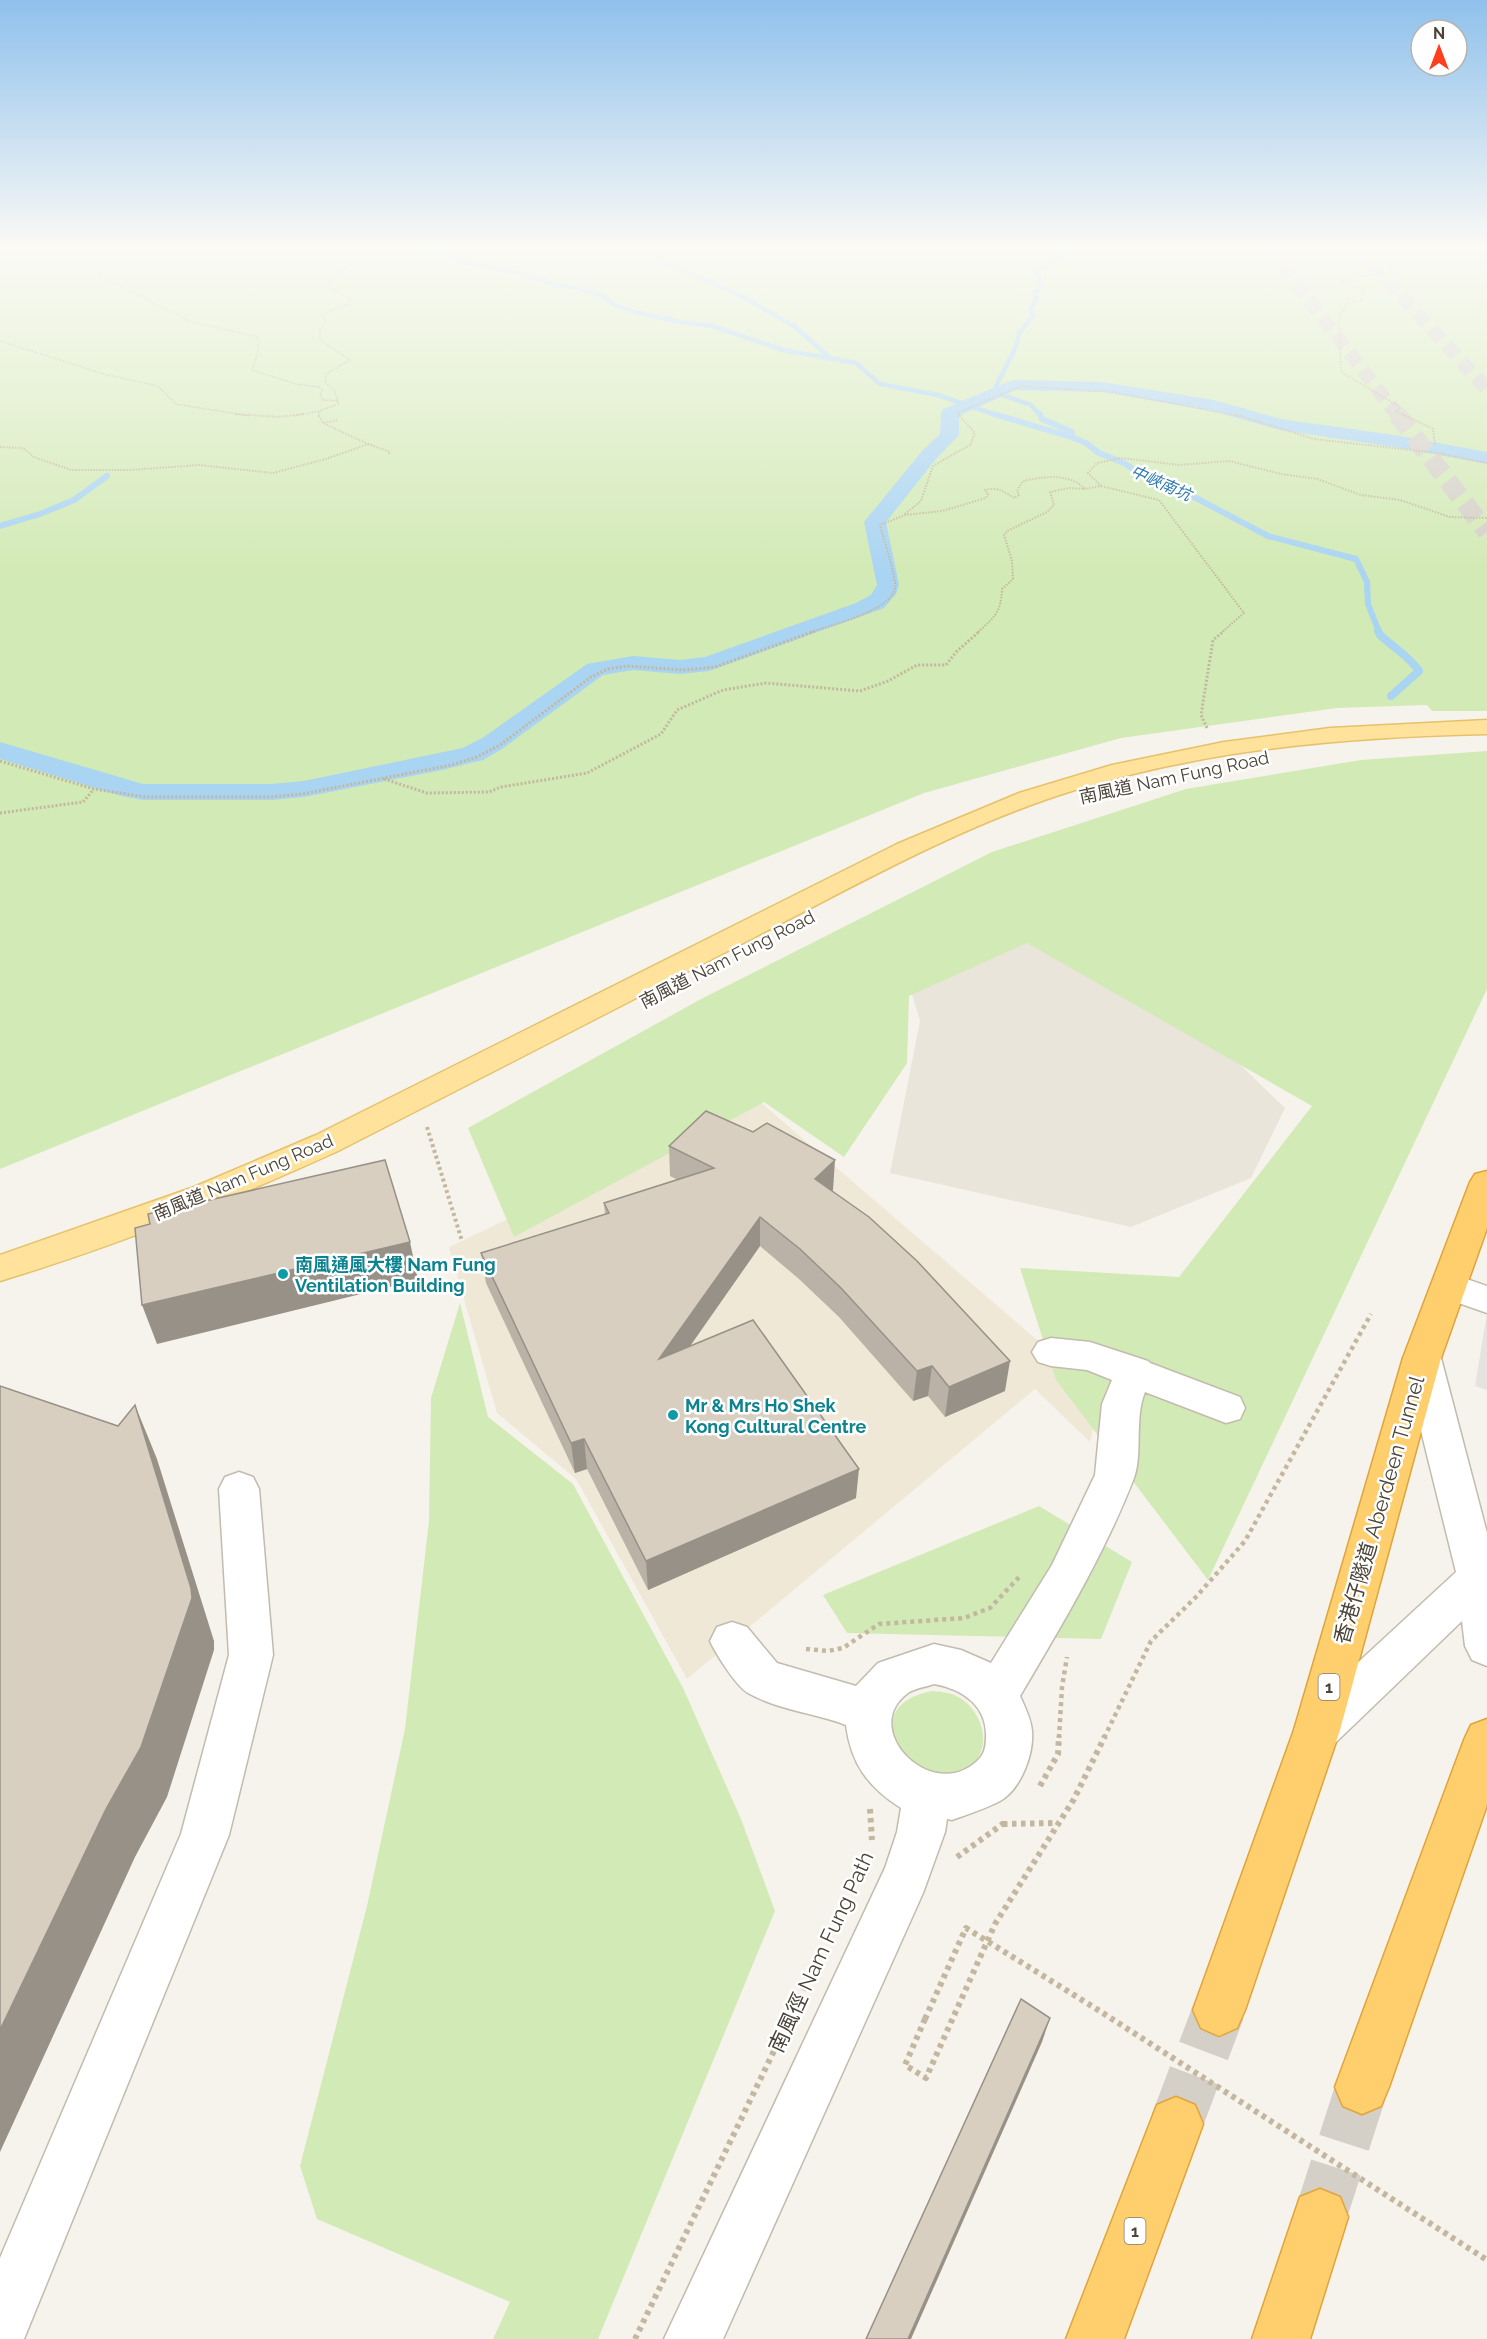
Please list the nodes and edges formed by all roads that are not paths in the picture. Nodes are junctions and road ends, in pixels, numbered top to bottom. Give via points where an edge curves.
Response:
1 (1487, 727) edge
2 (1487, 1182) edge
3 (0, 1268) edge
4 (1449, 1286) junction
5 (1487, 1300) edge
6 (1051, 1352) dead end
7 (1422, 1358) junction
8 (1135, 1371) junction
9 (1226, 1408) dead end
10 (239, 1489) dead end
11 (1483, 1574) edge
12 (1487, 1646) edge
13 (745, 1657) road end
14 (996, 1695) junction
15 (869, 1713) junction
16 (1317, 1730) junction
17 (1487, 1740) edge
18 (927, 1795) junction
19 (1219, 2010) tunnel mouth
20 (1362, 2087) tunnel mouth
21 (1176, 2124) tunnel mouth
22 (1320, 2217) tunnel mouth
23 (0, 2327) edge
24 (693, 2339) edge
25 (1095, 2339) edge
26 (1281, 2339) edge

1 - 3 main road, 南風道 Nam Fung Road via 1371,732 1220,750 1081,781 1002,807 906,849 262,1173
2 - 4 highway, 香港仔隧道 Aberdeen Tunnel / 1
4 - 5 street
4 - 7 highway, 香港仔隧道 Aberdeen Tunnel / 1
6 - 8 street via 1090,1356
7 - 11 street
7 - 16 highway, 香港仔隧道 Aberdeen Tunnel / 1
8 - 9 street
8 - 14 street via 1121,1404 1115,1475 1067,1578
10 - 23 street via 251,1655 205,1835
11 - 12 street
11 - 16 street
13 - 15 street via 762,1678
14 - 15 street via 978,1678 958,1668 934,1664 912,1667 891,1678 877,1692
14 - 18 street via 1007,1714 1011,1737 1006,1759 995,1778 975,1791 952,1797
15 - 18 street via 868,1733 874,1754 887,1772 906,1787
16 - 19 highway, 香港仔隧道 Aberdeen Tunnel / 1
17 - 20 highway
18 - 24 street via 921,1832 906,1876
21 - 25 highway, 1
22 - 26 highway

